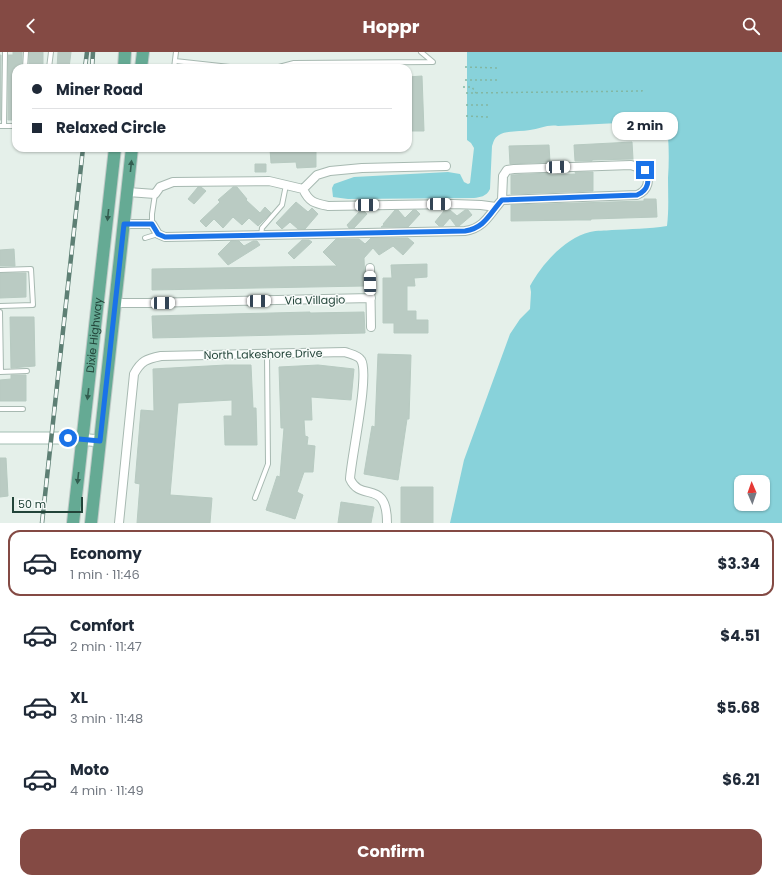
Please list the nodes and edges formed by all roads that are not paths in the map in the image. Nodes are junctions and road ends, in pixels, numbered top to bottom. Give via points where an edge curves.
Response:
1 (5, 52) edge
2 (26, 52) edge
3 (51, 52) edge
4 (126, 52) edge
5 (143, 52) edge
6 (176, 52) edge
7 (421, 52) edge
8 (175, 61) junction
9 (26, 64) edge
10 (50, 64) edge
11 (124, 64) edge
12 (142, 64) edge
13 (175, 64) edge
14 (202, 64) edge
15 (290, 64) edge
16 (2, 126) edge
17 (115, 152) edge
18 (132, 152) edge
19 (446, 166) dead end
20 (286, 185) junction
21 (303, 189) junction
22 (128, 192) junction
23 (155, 194) junction
24 (502, 200) junction
25 (496, 207) junction
26 (124, 224) junction
27 (152, 224) junction
28 (158, 234) junction
29 (261, 235) junction
30 (145, 238) dead end
31 (370, 268) dead end
32 (0, 270) edge
33 (370, 298) junction
34 (116, 303) junction
35 (0, 306) edge
36 (0, 312) edge
37 (371, 326) dead end
38 (267, 354) junction
39 (26, 371) dead end
40 (1, 372) edge
41 (23, 408) dead end
42 (0, 409) edge
43 (0, 438) edge
44 (82, 439) junction
45 (100, 441) junction
46 (255, 498) dead end
47 (73, 523) edge
48 (92, 523) edge
49 (119, 523) edge
50 (387, 523) edge

1 - 16 lane
2 - 9 lane
3 - 10 lane
4 - 11 main road
5 - 12 main road
6 - 8 lane
7 - 15 lane via 433,62
8 - 13 lane
8 - 14 lane
17 -> 44 main road, Dixie Highway
22 -> 18 main road, Dixie Highway
19 - 21 street via 330,171 317,175
20 - 21 street
20 - 23 street via 269,181 173,182 160,187
20 - 29 lane via 282,205 262,228
21 - 25 street via 313,203 328,206 453,204
22 - 23 street
22 - 26 main road, Dixie Highway
23 - 27 lane
24 - 24 street via 637,195 647,188 647,174 645,170 631,165 506,170 503,176
24 - 25 street
25 - 29 street via 484,223 465,231
26 - 27 street
26 - 34 main road, Dixie Highway
27 - 28 street
28 - 29 street via 165,237
28 - 30 lane
31 - 33 street
32 - 35 lane via 31,269 32,305
33 - 34 street, Via Villagio
33 - 37 street
34 - 45 main road, Dixie Highway
36 - 40 lane
38 - 46 lane via 268,464
38 - 49 street, North Lakeshore Drive via 161,356 148,358 138,365 134,374
38 - 50 street, North Lakeshore Drive via 345,352 361,360 364,371 363,387 350,479 357,489 372,492 381,499 387,511
39 - 40 lane
41 - 42 lane
43 - 44 street
44 - 45 street
44 -> 47 main road, Dixie Highway
45 - 48 main road, Dixie Highway

